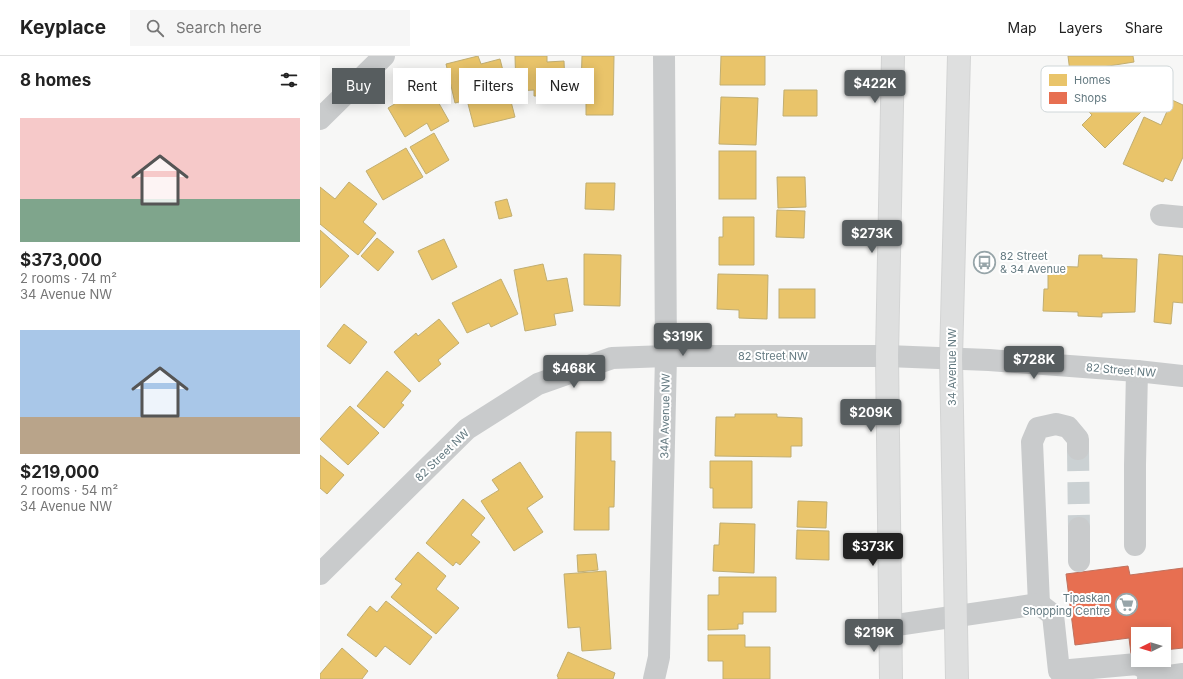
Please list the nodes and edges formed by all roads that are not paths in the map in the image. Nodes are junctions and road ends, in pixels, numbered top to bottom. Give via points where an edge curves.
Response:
1 (384, 56) edge
2 (664, 56) edge
3 (893, 56) edge
4 (959, 56) edge
5 (320, 119) edge
6 (1161, 215) dead end
7 (1183, 217) edge
8 (666, 356) junction
9 (888, 356) junction
10 (951, 358) junction
11 (1138, 371) junction
12 (1183, 376) edge
13 (1078, 449) tunnel mouth
14 (1079, 528) tunnel mouth
15 (1135, 545) dead end
16 (1079, 561) dead end
17 (320, 574) edge
18 (1039, 604) junction
19 (955, 616) junction
20 (890, 626) junction
21 (1183, 674) edge
22 (1154, 678) edge
23 (654, 679) edge
24 (891, 679) edge
25 (957, 679) edge

1 - 5 street
2 - 8 street, 34A Avenue NW
3 - 9 main road
4 - 10 main road, 34 Avenue NW
6 - 7 street
8 - 9 street, 82 Street NW
8 - 17 street, 82 Street NW via 612,358 538,384 467,429
8 - 23 street, 34A Avenue NW via 659,657
9 - 10 street, 82 Street NW
9 - 20 main road
10 - 11 street, 82 Street NW
10 - 19 main road, 34 Avenue NW
11 - 12 street, 82 Street NW
11 - 15 street
13 - 18 street via 1078,439 1068,427 1056,424 1038,428 1032,442
14 - 16 street
18 - 19 street
18 - 22 street via 1053,615 1059,671 1137,664
19 - 20 street
19 - 25 main road, 34 Avenue NW
20 - 24 main road
21 - 22 street

